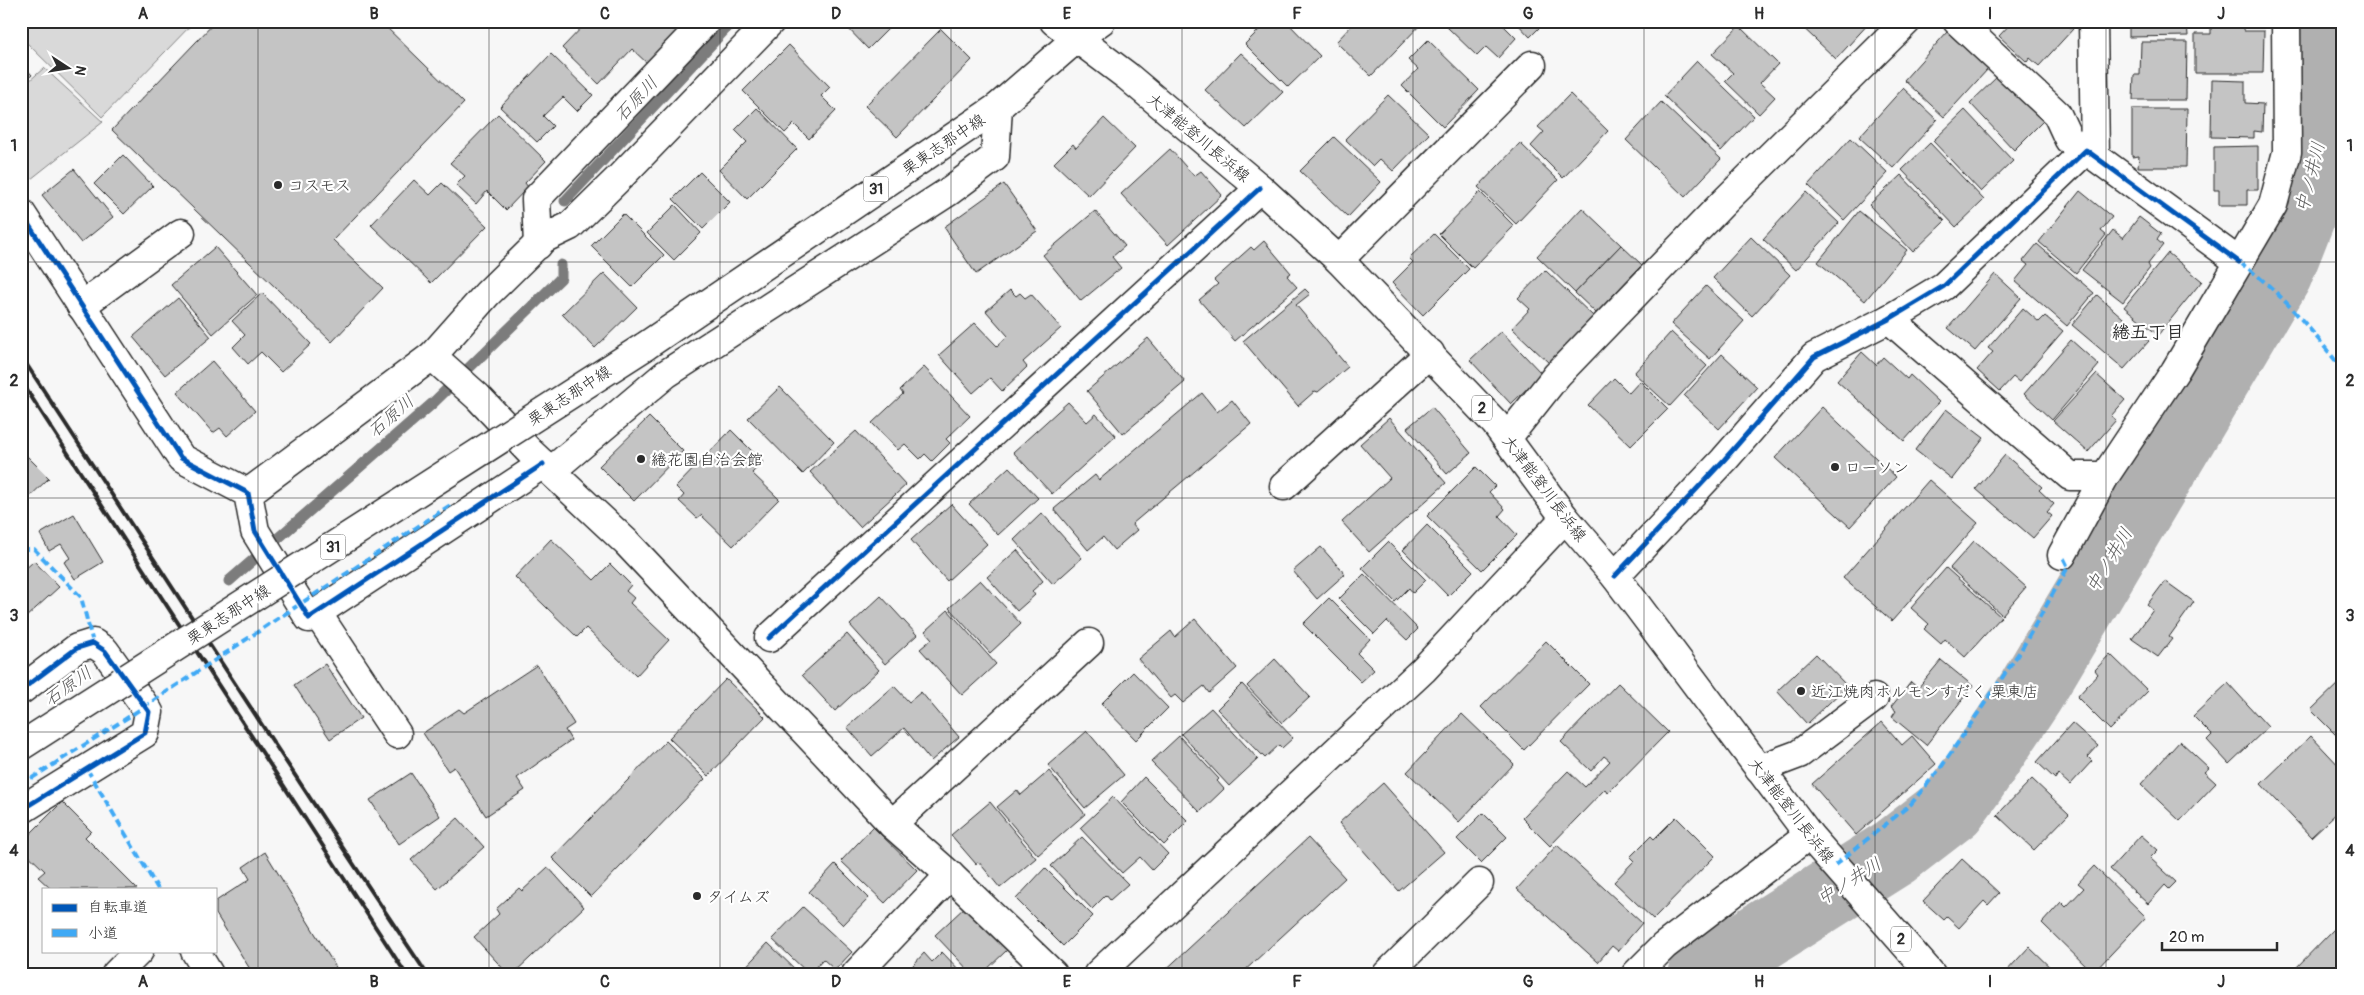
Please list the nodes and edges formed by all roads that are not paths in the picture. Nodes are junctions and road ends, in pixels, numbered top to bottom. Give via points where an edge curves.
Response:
1 (706, 21) edge
2 (771, 21) edge
3 (1054, 21) edge
4 (1101, 21) edge
5 (1907, 21) edge
6 (1958, 21) edge
7 (2093, 21) edge
8 (2286, 21) edge
9 (1076, 39) junction
10 (1532, 65) dead end
11 (998, 107) junction
12 (2091, 153) junction
13 (1260, 188) junction
14 (21, 213) edge
15 (181, 233) dead end
16 (538, 245) junction
17 (1338, 260) junction
18 (2239, 262) junction
19 (81, 306) junction
20 (1889, 319) junction
21 (1430, 353) junction
22 (438, 363) junction
23 (1507, 438) junction
24 (547, 468) junction
25 (2105, 476) junction
26 (1284, 486) dead end
27 (248, 493) junction
28 (1566, 518) junction
29 (2062, 555) dead end
30 (1615, 576) junction
31 (318, 613) junction
32 (769, 638) dead end
33 (1089, 643) dead end
34 (21, 690) edge
35 (1874, 698) dead end
36 (397, 734) dead end
37 (21, 746) edge
38 (1759, 769) junction
39 (21, 810) edge
40 (892, 824) junction
41 (1808, 835) junction
42 (950, 876) junction
43 (1479, 883) dead end
44 (138, 952) edge
45 (196, 952) edge
46 (116, 974) edge
47 (209, 974) edge
48 (856, 974) edge
49 (1053, 974) edge
50 (1098, 974) edge
51 (1387, 974) edge
52 (1636, 974) edge
53 (1931, 974) edge

1 - 16 street via 536,199
2 - 16 street via 570,226
3 - 9 street, 大津能登川長浜線 / 2
4 - 9 street, 栗東志那中線 / 31
5 - 23 street via 1722,204 1557,375
6 - 12 street via 2057,114 2069,140
7 - 12 street
8 - 18 street via 2287,152 2273,205
9 - 11 street, 栗東志那中線 / 31
9 - 13 street, 大津能登川長浜線 / 2 via 1127,76
10 - 17 street
11 - 24 street via 995,157 948,192 666,374
11 - 37 street, 栗東志那中線 / 31, bridge via 644,347
12 - 18 street
12 - 20 street via 1944,286
13 - 17 street, 大津能登川長浜線 / 2
13 - 32 street
14 - 19 street
15 - 19 street
16 - 22 street via 487,294
17 - 21 street, 大津能登川長浜線 / 2
18 - 25 street via 2175,371
19 - 27 street via 181,458
20 - 25 street via 2070,476
20 - 30 street via 1814,357 1724,460
21 - 23 street, 大津能登川長浜線 / 2
21 - 26 street
22 - 24 street via 478,396
22 - 27 street
23 - 28 street, 大津能登川長浜線 / 2
24 - 31 street
24 - 40 street via 627,543
25 - 29 street
27 - 31 street via 255,532 309,618
28 - 30 street, 大津能登川長浜線 / 2
28 - 50 street via 1424,669
30 - 38 street, 大津能登川長浜線 / 2
31 - 36 street
33 - 40 street
34 - 39 street via 77,648 93,643 105,651 149,712 145,733
35 - 38 street via 1799,754
38 - 41 street, 大津能登川長浜線 / 2
40 - 42 street
41 - 52 street via 1664,946
41 - 53 street, 大津能登川長浜線 / 2
42 - 48 street
42 - 49 street
43 - 51 street
44 - 46 street
45 - 47 street

